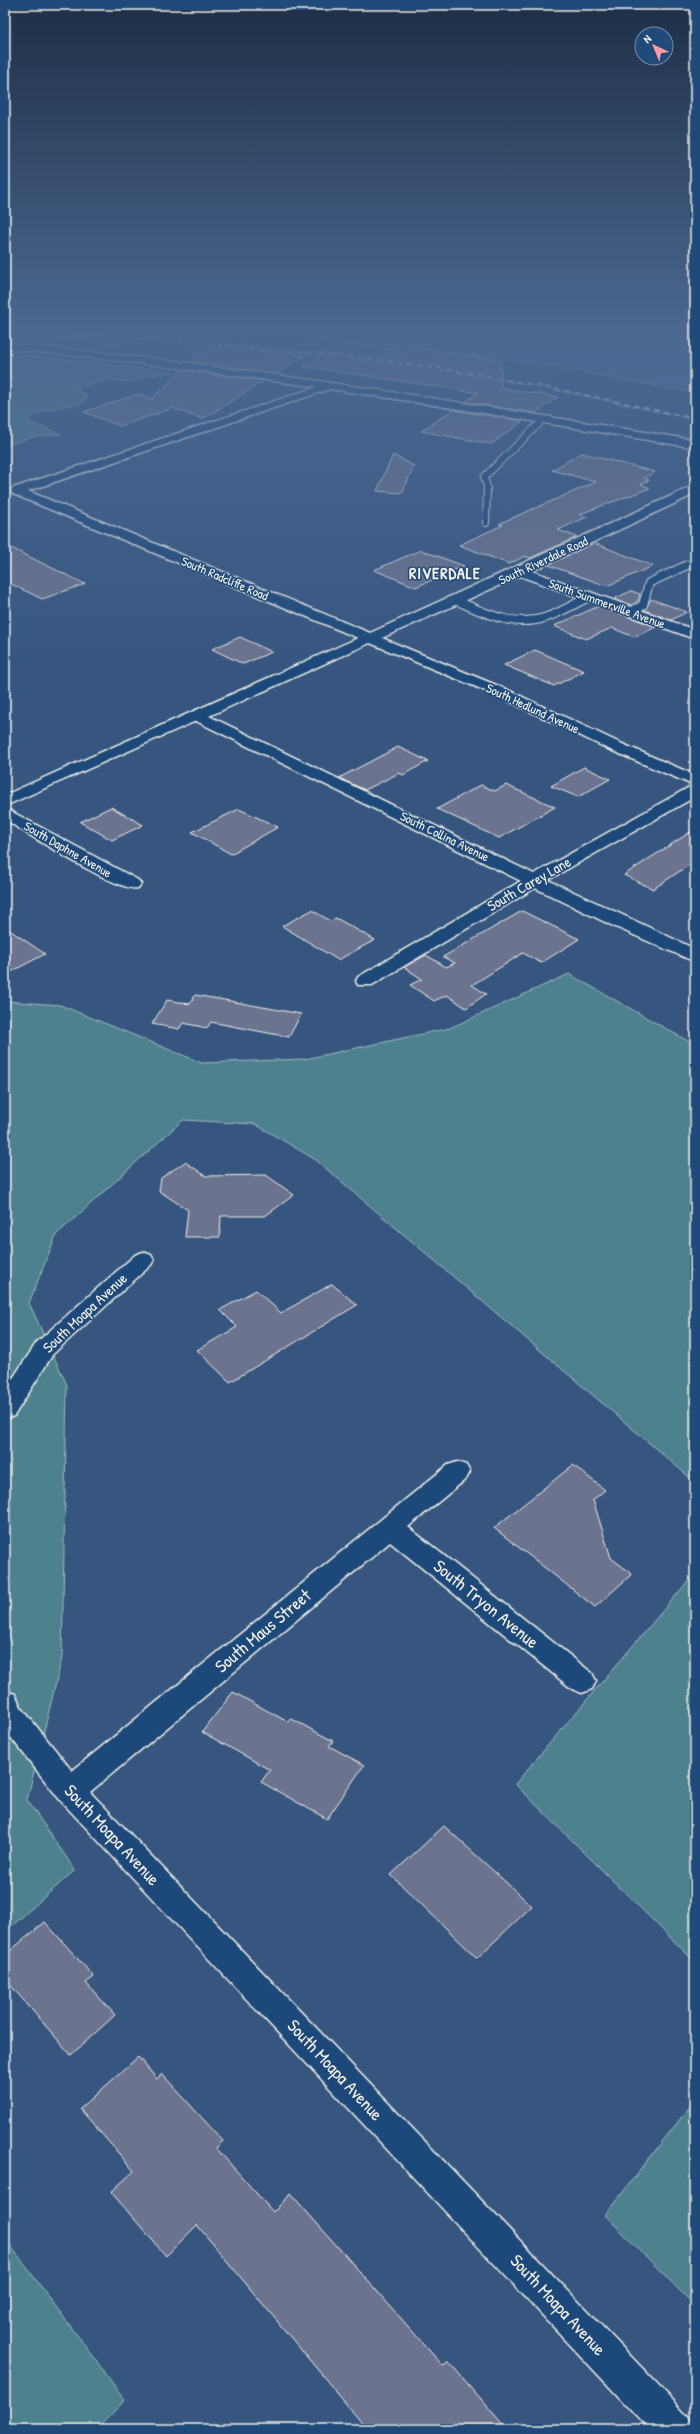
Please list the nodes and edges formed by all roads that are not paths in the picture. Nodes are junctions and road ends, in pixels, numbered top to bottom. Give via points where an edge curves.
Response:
1 (155, 445) edge
2 (518, 445) edge
3 (695, 489) edge
4 (17, 491) junction
5 (5, 495) edge
6 (486, 523) dead end
7 (695, 560) edge
8 (520, 571) junction
9 (589, 597) junction
10 (454, 600) junction
11 (631, 612) junction
12 (695, 635) edge
13 (369, 638) junction
14 (195, 715) junction
15 (695, 781) edge
16 (695, 790) edge
17 (5, 801) edge
18 (5, 813) edge
19 (535, 880) junction
20 (132, 884) dead end
21 (695, 956) edge
22 (365, 980) dead end
23 (144, 1260) dead end
24 (5, 1410) edge
25 (457, 1472) dead end
26 (389, 1526) junction
27 (582, 1682) dead end
28 (5, 1703) edge
29 (70, 1791) junction
30 (675, 2429) edge

1 - 4 street
2 - 6 lane via 484,477 487,487
3 - 8 street, South Riverdale Road
4 - 5 street
4 - 13 street, South Radcliffe Road
7 - 11 lane via 649,583 642,605
8 - 9 street, South Summerville Avenue
8 - 10 street, South Riverdale Road
9 - 10 lane via 539,620 518,622 497,618
9 - 11 street, South Summerville Avenue
10 - 13 street, South Riverdale Road
11 - 12 street, South Summerville Avenue
13 - 14 street
13 - 15 street, South Hedlund Avenue via 504,693 614,746
14 - 17 street
14 - 19 street, South Collina Avenue
16 - 19 street, South Carey Lane
18 - 20 street, South Daphne Avenue
19 - 21 street, South Collina Avenue
19 - 22 street, South Carey Lane
23 - 24 street, South Moapa Avenue via 45,1348
25 - 26 street, South Maus Street
26 - 27 street, South Tryon Avenue
26 - 29 street, South Maus Street
28 - 29 street, South Moapa Avenue via 10,1716
29 - 30 street, South Moapa Avenue

